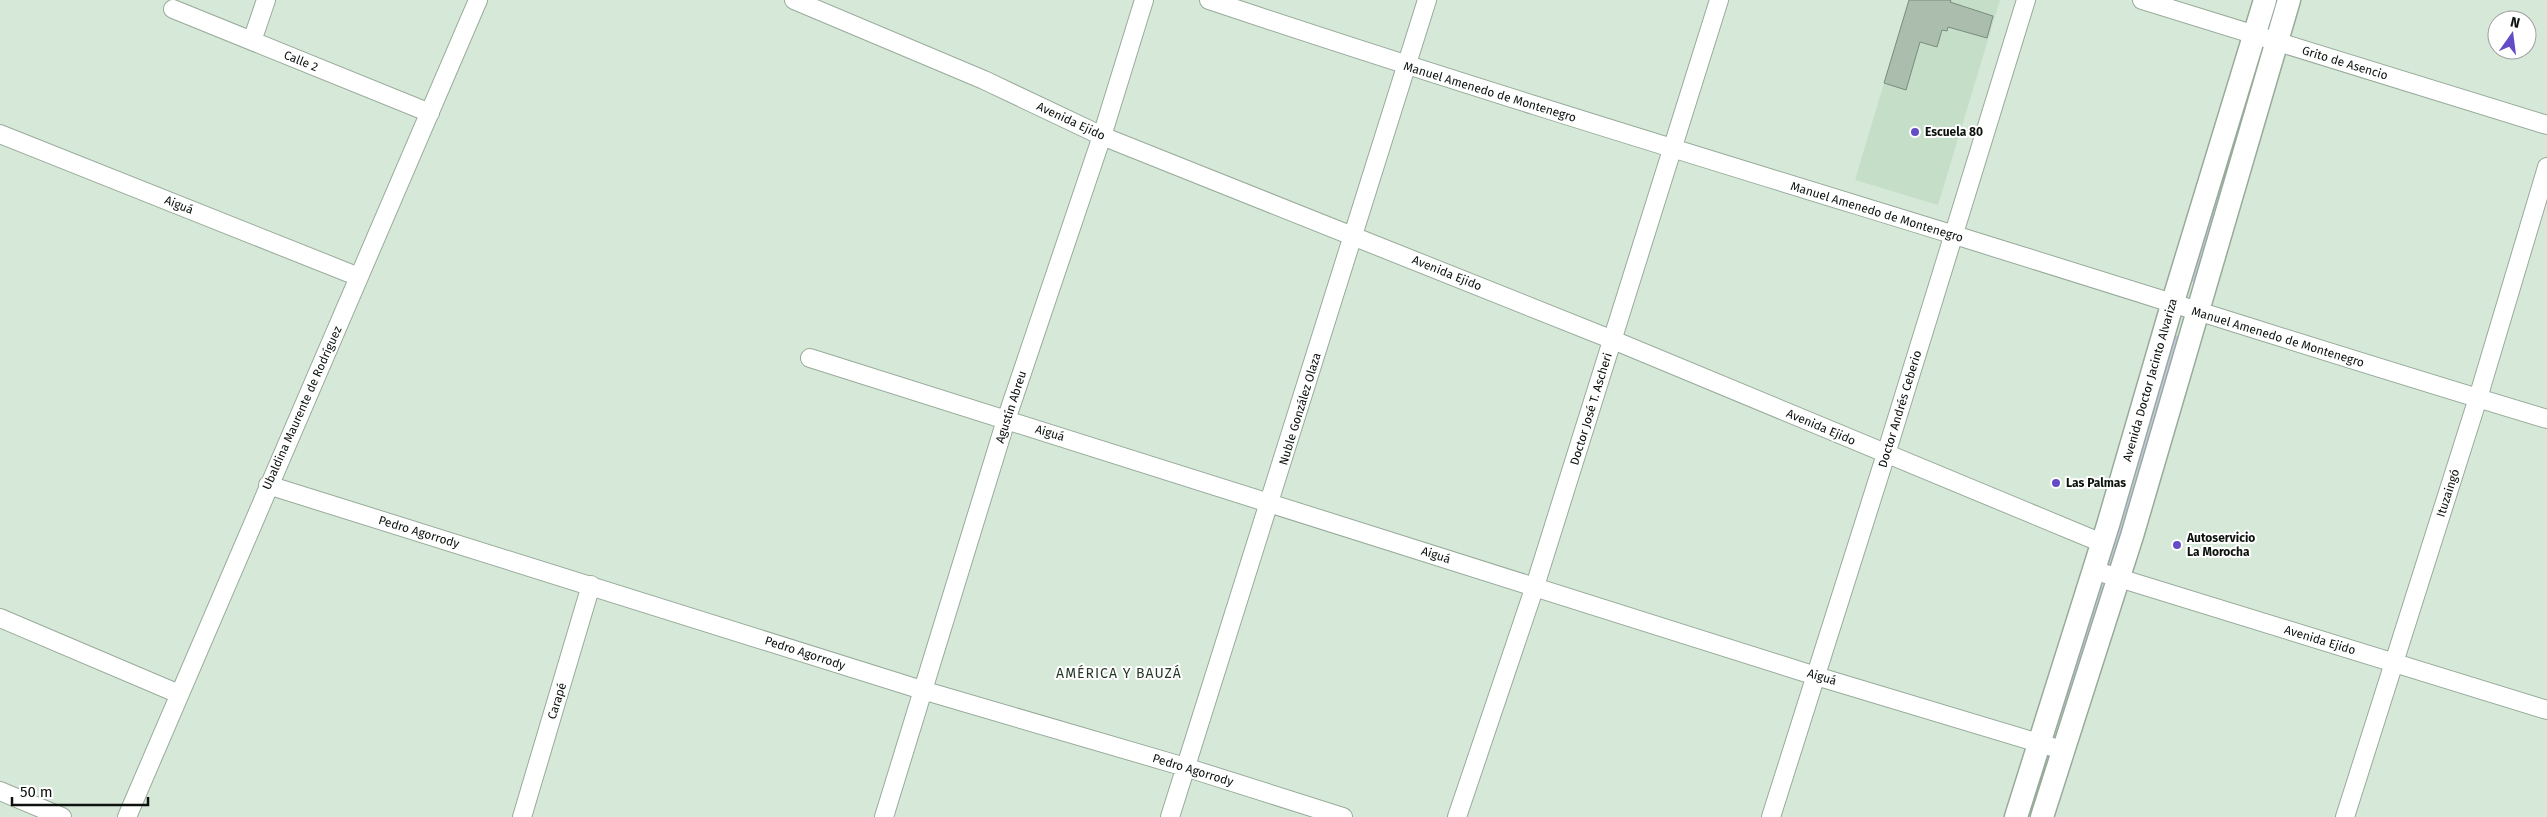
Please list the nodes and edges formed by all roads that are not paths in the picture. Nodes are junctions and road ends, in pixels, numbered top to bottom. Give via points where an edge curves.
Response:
1 (266, 0) edge
2 (478, 0) edge
3 (794, 0) edge
4 (1144, 0) edge
5 (1209, 0) edge
6 (1427, 0) edge
7 (1719, 0) edge
8 (2026, 0) edge
9 (2142, 0) edge
10 (2264, 0) edge
11 (2289, 0) edge
12 (173, 9) dead end
13 (2254, 35) junction
14 (252, 41) junction
15 (2276, 42) junction
16 (1407, 66) junction
17 (430, 112) junction
18 (2547, 125) edge
19 (0, 134) edge
20 (1102, 136) junction
21 (1673, 149) junction
22 (2547, 167) edge
23 (1952, 234) junction
24 (1353, 235) junction
25 (359, 276) junction
26 (2172, 305) junction
27 (2196, 312) junction
28 (1613, 340) junction
29 (810, 358) dead end
30 (2478, 398) junction
31 (2547, 419) edge
32 (1006, 420) junction
33 (1886, 454) junction
34 (268, 485) junction
35 (1271, 503) junction
36 (2102, 542) junction
37 (2093, 570) junction
38 (2117, 577) junction
39 (592, 585) junction
40 (1535, 586) junction
41 (0, 618) edge
42 (2392, 662) junction
43 (1816, 676) junction
44 (922, 690) junction
45 (179, 694) junction
46 (2547, 710) edge
47 (2038, 743) junction
48 (2062, 750) junction
49 (1185, 767) junction
50 (0, 791) edge
51 (133, 816) edge
52 (62, 817) edge
53 (522, 817) edge
54 (884, 817) edge
55 (1170, 817) edge
56 (1343, 817) edge
57 (1457, 817) edge
58 (1771, 817) edge
59 (2016, 817) edge
60 (2042, 817) edge
61 (2345, 817) edge

1 - 14 street
2 - 17 street, Ubaldina Maurente de Rodríguez
3 - 20 street, Avenida Ejido via 984,80
4 - 20 street, Agustín Abreu
5 - 16 street, Manuel Amenedo de Montenegro
6 - 16 street, Nuble González Olaza
7 - 21 street, Doctor José T. Ascheri
8 - 23 street, Doctor Andrés Ceberio
9 - 13 street, Grito de Asencio
10 - 13 main road, Avenida Doctor Jacinto Alvariza
11 - 15 main road, Avenida Doctor Jacinto Alvariza
12 - 14 street, Calle 2
13 - 15 street, Grito de Asencio
13 - 26 main road, Avenida Doctor Jacinto Alvariza
14 - 17 street, Calle 2
15 - 18 street, Grito de Asencio
15 - 27 main road, Avenida Doctor Jacinto Alvariza
16 - 21 street, Manuel Amenedo de Montenegro
16 - 24 street, Nuble González Olaza
17 - 25 street, Ubaldina Maurente de Rodríguez
19 - 25 street, Aiguá
20 - 24 street, Avenida Ejido
20 - 32 street, Agustín Abreu
21 - 23 street, Manuel Amenedo de Montenegro
21 - 28 street, Doctor José T. Ascheri
22 - 30 street, Ituzaingó
23 - 26 street, Manuel Amenedo de Montenegro
23 - 33 street, Doctor Andrés Ceberio
24 - 28 street, Avenida Ejido
24 - 35 street, Nuble González Olaza
25 - 34 street, Ubaldina Maurente de Rodríguez
26 - 27 street, Manuel Amenedo de Montenegro
26 - 36 main road, Avenida Doctor Jacinto Alvariza
27 - 30 street, Manuel Amenedo de Montenegro
27 - 38 main road, Avenida Doctor Jacinto Alvariza via 2132,536
28 - 33 street, Avenida Ejido
28 - 40 street, Doctor José T. Ascheri
29 - 32 street, Aiguá
30 - 31 street, Manuel Amenedo de Montenegro
30 - 42 street, Ituzaingó
32 - 35 street, Aiguá
32 - 44 street, Agustín Abreu
33 - 36 street, Avenida Ejido
33 - 43 street, Doctor Andrés Ceberio
34 - 39 street, Pedro Agorrody
34 - 45 street, Ubaldina Maurente de Rodríguez
35 - 40 street, Aiguá
35 - 49 street, Nuble González Olaza
36 - 37 main road, Avenida Doctor Jacinto Alvariza
37 - 38 street, Avenida Ejido
37 - 47 main road, Avenida Doctor Jacinto Alvariza
38 - 42 street, Avenida Ejido
38 - 48 main road, Avenida Doctor Jacinto Alvariza
39 - 44 street, Pedro Agorrody
39 - 53 street, Carapé
40 - 43 street, Aiguá
40 - 57 street, Doctor José T. Ascheri
41 - 45 street
42 - 46 street, Avenida Ejido
42 - 61 street, Ituzaingó
43 - 47 street, Aiguá
43 - 58 street, Doctor Andrés Ceberio
44 - 49 street, Pedro Agorrody
44 - 54 street, Agustín Abreu
45 - 51 street, Ubaldina Maurente de Rodríguez
47 - 48 street, Aiguá
47 - 59 main road, Avenida Doctor Jacinto Alvariza
48 - 60 main road, Avenida Doctor Jacinto Alvariza
49 - 55 street, Nuble González Olaza
49 - 56 street, Pedro Agorrody
50 - 52 street

